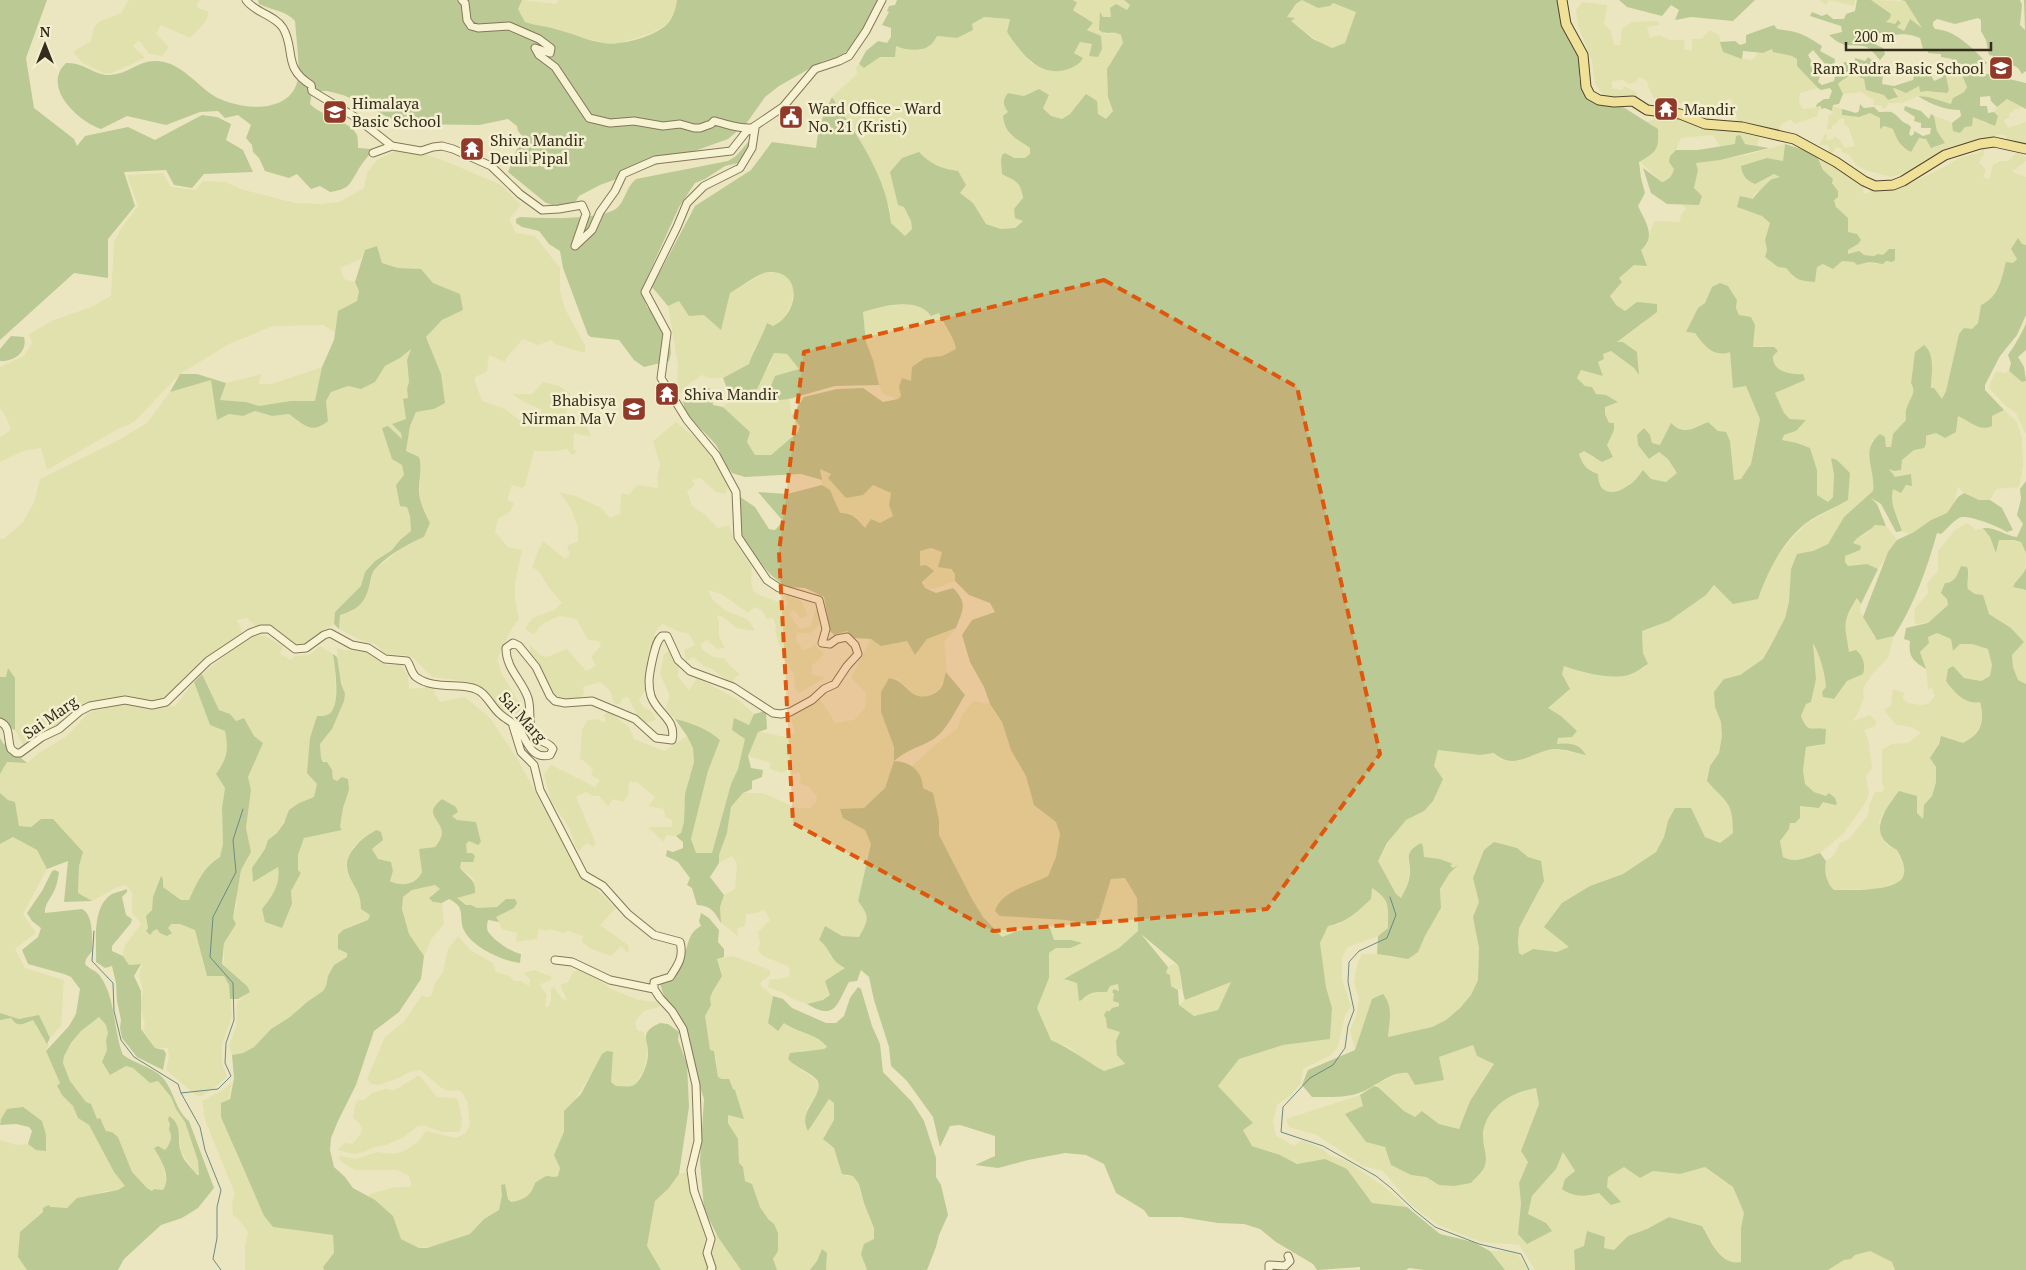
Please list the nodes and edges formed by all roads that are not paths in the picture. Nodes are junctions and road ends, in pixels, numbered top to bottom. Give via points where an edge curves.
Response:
1 (246, 0) edge
2 (462, 0) edge
3 (882, 0) edge
4 (1562, 0) edge
5 (753, 128) junction
6 (392, 146) junction
7 (2026, 149) edge
8 (373, 153) dead end
9 (0, 722) edge
10 (512, 723) junction
11 (556, 960) dead end
12 (654, 988) junction
13 (1288, 1256) dead end
14 (711, 1270) edge
15 (1268, 1270) edge

1 - 6 street via 250,6 281,25 286,33 291,64 311,86 312,92 349,113
2 - 5 street via 471,26 517,28 551,48 548,53 535,47 539,55 555,67 589,118 610,124 634,121 700,128 714,121
3 - 5 street via 849,56 815,69 783,107
4 - 7 main road via 1566,24 1582,56 1586,87 1599,100 1632,101 1647,110 1680,114 1705,124 1742,127 1794,139 1875,186 1903,181 1945,155 1980,144 1998,143
5 - 6 street via 731,151 656,160 623,174 592,230 576,246 586,214 582,205 542,210 491,166 454,150 442,146 421,151
5 - 10 street, Sai Marg via 752,148 740,168 704,186 687,203 645,292 667,333 661,378 687,420 716,455 736,492 738,537 767,580 779,588 819,600 826,629 822,643 830,644 847,637 856,645 858,654 835,684 812,700 782,714 773,713 733,687 690,671 678,660 666,636 662,636 656,645 648,677 652,698 672,726 672,740 656,738 635,719 592,701 555,701 536,667 513,643 507,646 506,654 511,670 528,696 532,732 537,739 551,745 552,754 543,756 535,753
6 - 8 street
9 - 10 street, Sai Marg via 7,728 11,749 20,753 90,706 125,700 163,704 208,661 254,631 266,628 295,649 306,648 330,632 385,659 405,660 420,679 441,686 466,686 479,690 498,713
10 - 12 street via 521,752 534,765 540,790 584,875 603,886 649,932 680,942 681,961 670,977 654,982
11 - 12 street via 572,962 610,980
12 - 14 street via 683,1028 696,1085 698,1141 691,1170 694,1191 711,1239 707,1253
13 - 15 street via 1290,1261 1284,1266 1269,1265

